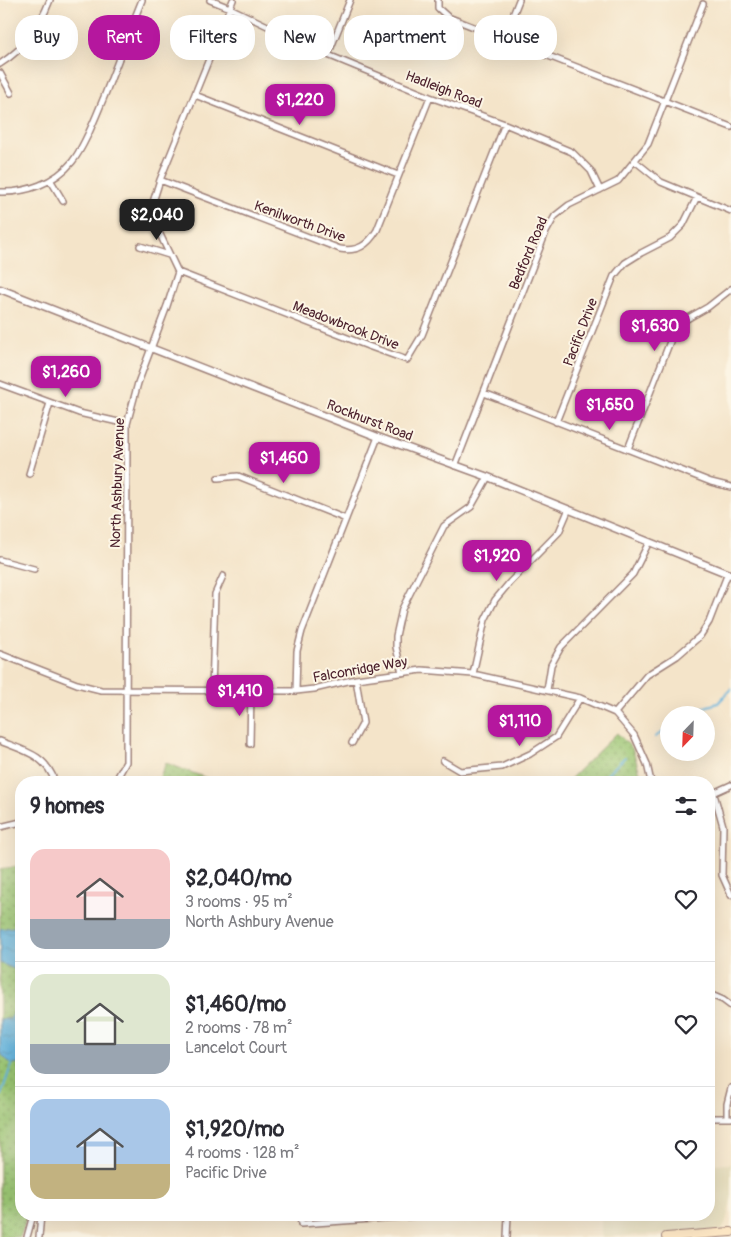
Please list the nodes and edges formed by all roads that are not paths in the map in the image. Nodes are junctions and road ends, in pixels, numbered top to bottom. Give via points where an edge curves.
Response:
1 (50, 0) edge
2 (142, 0) edge
3 (210, 0) edge
4 (233, 0) edge
5 (350, 0) edge
6 (438, 0) edge
7 (519, 0) edge
8 (703, 4) dead end
9 (230, 8) junction
10 (513, 15) edge
11 (265, 25) edge
12 (474, 27) edge
13 (334, 40) edge
14 (334, 57) edge
15 (557, 59) edge
16 (0, 64) edge
17 (0, 73) edge
18 (11, 93) dead end
19 (194, 95) junction
20 (430, 97) junction
21 (665, 102) junction
22 (506, 124) junction
23 (731, 126) edge
24 (636, 161) junction
25 (398, 175) junction
26 (50, 180) junction
27 (160, 180) junction
28 (600, 190) junction
29 (0, 192) edge
30 (697, 197) junction
31 (63, 200) dead end
32 (731, 210) edge
33 (140, 246) dead end
34 (170, 255) junction
35 (178, 272) junction
36 (0, 289) edge
37 (730, 293) edge
38 (150, 348) junction
39 (0, 384) edge
40 (484, 393) junction
41 (50, 404) junction
42 (556, 422) junction
43 (127, 424) junction
44 (378, 437) junction
45 (628, 449) junction
46 (455, 466) junction
47 (30, 474) dead end
48 (218, 478) dead end
49 (488, 478) junction
50 (731, 487) edge
51 (568, 511) junction
52 (346, 518) junction
53 (649, 542) junction
54 (0, 560) edge
55 (34, 569) dead end
56 (729, 574) edge
57 (223, 576) dead end
58 (0, 654) edge
59 (402, 673) junction
60 (473, 674) junction
61 (356, 680) junction
62 (126, 690) junction
63 (547, 690) junction
64 (212, 691) junction
65 (296, 691) junction
66 (251, 692) junction
67 (580, 698) junction
68 (615, 713) junction
69 (0, 741) edge
70 (352, 743) dead end
71 (250, 744) dead end
72 (443, 762) dead end
73 (52, 776) edge
74 (118, 776) edge
75 (650, 776) edge
76 (731, 785) edge
77 (715, 793) edge
78 (715, 803) edge
79 (15, 823) edge
80 (0, 827) edge
81 (731, 895) edge
82 (715, 996) edge
83 (731, 1006) edge
84 (731, 1088) edge
85 (715, 1118) edge
86 (729, 1118) edge
87 (31, 1221) edge
88 (40, 1221) edge
89 (301, 1221) edge
90 (332, 1221) edge
91 (508, 1221) edge
92 (319, 1222) joint
93 (731, 1232) edge
94 (27, 1237) edge
95 (39, 1237) edge
96 (508, 1237) edge
97 (666, 1237) edge

1 - 16 street via 32,37
2 - 26 street via 90,130 72,162
3 - 9 street, Hadleigh Road
4 - 9 street
5 - 13 street
6 - 12 street via 438,8 448,17
7 - 10 street
8 - 21 street, Bedford Road
9 - 11 street, Hadleigh Road
9 - 19 street
14 - 20 street, Hadleigh Road
15 - 21 street
17 - 18 street
19 - 25 street
19 - 27 street
20 - 22 street, Hadleigh Road
20 - 25 street, Kenilworth Drive
21 - 23 street
21 - 24 street, Bedford Road via 648,144
22 - 28 street, Hadleigh Road via 578,156 591,171
22 - 35 street, Meadowbrook Drive via 422,335 407,360
24 - 28 street, Bedford Road via 618,181
24 - 30 street via 661,182
25 - 27 street, Kenilworth Drive via 372,238 361,248 349,250
26 - 29 street via 21,191
26 - 31 street
27 - 34 street via 153,202 157,228
28 - 40 street, Bedford Road via 569,205 555,216
30 - 32 street
30 - 42 street, Pacific Drive via 683,225 670,238 625,263 614,276
33 - 34 street
34 - 35 street
35 - 38 street, North Ashbury Avenue
36 - 38 street, Rockhurst Road
37 - 45 street via 685,320 671,339
38 - 43 street, North Ashbury Avenue
38 - 44 street, Rockhurst Road
39 - 41 street
40 - 42 street
40 - 46 street, Bedford Road
41 - 43 street
41 - 47 street
42 - 45 street
43 - 62 street, North Ashbury Avenue
44 - 46 street, Rockhurst Road
44 - 52 street
45 - 50 street via 710,482
46 - 49 street, Rockhurst Road
48 - 52 street via 238,476
49 - 51 street, Rockhurst Road
49 - 59 street via 471,507 444,526 402,609 396,636
51 - 53 street, Rockhurst Road
51 - 60 street via 559,532 495,600 485,620
52 - 65 street via 299,641
53 - 56 street, Rockhurst Road
53 - 63 street via 633,574 561,647 551,665
54 - 55 street
56 - 68 street via 700,636 677,656 647,674
57 - 64 street via 214,594
58 - 62 street, Falconridge Way via 91,688
59 - 60 street, Falconridge Way via 422,670
59 - 61 street, Falconridge Way
60 - 63 street, Falconridge Way
61 - 65 street, Falconridge Way
61 - 70 street via 363,723
62 - 64 street, Falconridge Way
62 - 74 street, North Ashbury Avenue via 126,762
63 - 67 street, Falconridge Way
64 - 66 street, Falconridge Way
65 - 66 street, Falconridge Way
66 - 71 street
67 - 68 street, Falconridge Way
67 - 72 street via 556,737 530,754 502,767 460,771
68 - 75 street, Falconridge Way via 634,734
69 - 73 street via 45,762
76 - 77 street
78 - 81 street via 723,826 722,875
79 - 80 street
82 - 83 street
84 - 86 street via 727,1104
85 - 86 street
87 - 94 street
88 - 95 street
89 - 92 street via 301,1224
90 - 92 street
91 - 96 street
93 - 97 main road

